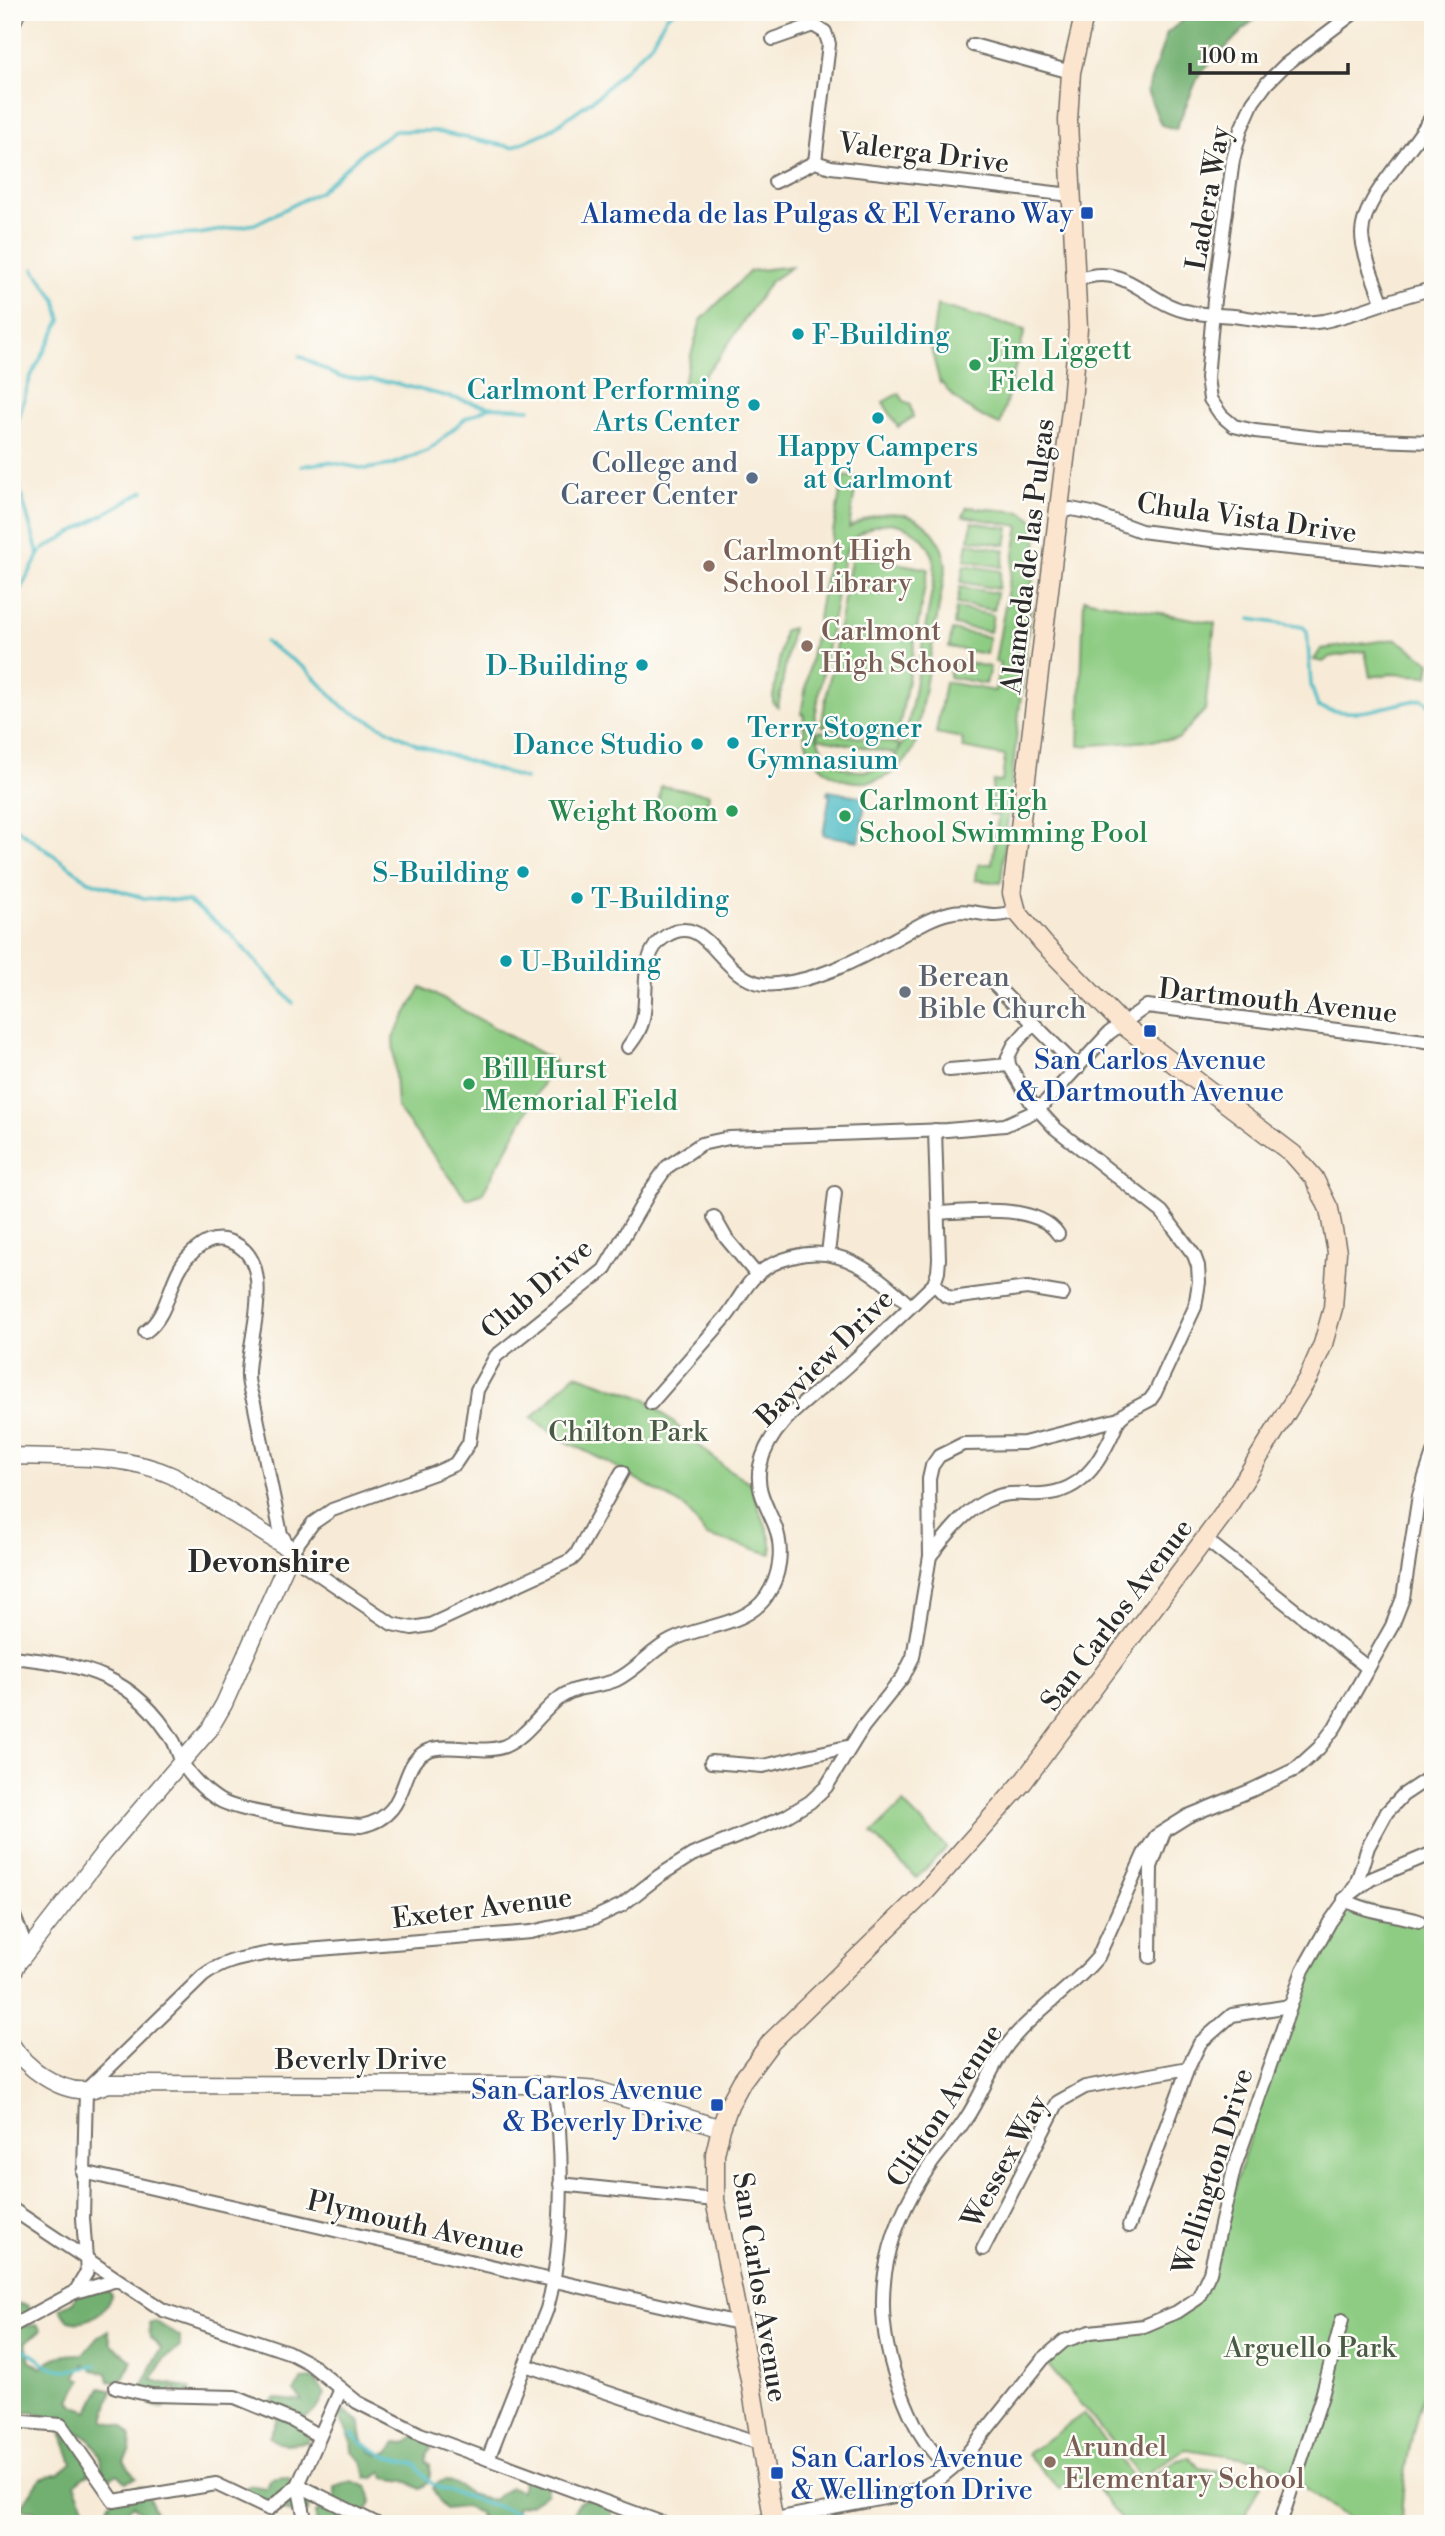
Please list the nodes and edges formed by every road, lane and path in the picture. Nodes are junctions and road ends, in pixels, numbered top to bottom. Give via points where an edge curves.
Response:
1 (17, 12) edge
2 (1085, 12) edge
3 (1355, 12) edge
4 (814, 19) edge
5 (12, 23) edge
6 (773, 39) dead end
7 (974, 45) dead end
8 (1071, 72) junction
9 (1433, 114) edge
10 (815, 162) junction
11 (775, 182) dead end
12 (1071, 195) junction
13 (1077, 280) junction
14 (1433, 289) edge
15 (1381, 302) junction
16 (1214, 314) junction
17 (1433, 442) edge
18 (1059, 513) junction
19 (1433, 563) edge
20 (1017, 912) junction
21 (995, 985) dead end
22 (1032, 1024) junction
23 (1123, 1025) junction
24 (1433, 1042) edge
25 (628, 1047) dead end
26 (1009, 1065) junction
27 (1079, 1068) junction
28 (949, 1070) dead end
29 (1038, 1110) junction
30 (935, 1130) junction
31 (835, 1193) dead end
32 (938, 1213) junction
33 (714, 1217) dead end
34 (1058, 1234) dead end
35 (828, 1254) junction
36 (757, 1275) junction
37 (934, 1284) junction
38 (1063, 1294) dead end
39 (910, 1306) junction
40 (145, 1332) dead end
41 (651, 1403) dead end
42 (1119, 1419) junction
43 (1433, 1453) edge
44 (12, 1456) edge
45 (622, 1472) dead end
46 (1205, 1539) junction
47 (292, 1551) junction
48 (930, 1556) junction
49 (12, 1657) edge
50 (1368, 1668) junction
51 (851, 1746) junction
52 (711, 1762) dead end
53 (182, 1763) junction
54 (1433, 1775) edge
55 (1166, 1828) junction
56 (1433, 1853) edge
57 (1345, 1899) junction
58 (12, 1911) edge
59 (1419, 1921) dead end
60 (28, 1951) junction
61 (1150, 1957) dead end
62 (12, 1975) edge
63 (1290, 2006) junction
64 (12, 2045) edge
65 (1188, 2068) junction
66 (554, 2086) junction
67 (86, 2090) junction
68 (720, 2127) junction
69 (83, 2172) junction
70 (560, 2184) junction
71 (715, 2200) junction
72 (12, 2209) edge
73 (1129, 2226) dead end
74 (983, 2249) dead end
75 (85, 2256) junction
76 (117, 2280) junction
77 (554, 2281) junction
78 (75, 2292) junction
79 (1342, 2320) dead end
80 (738, 2323) junction
81 (12, 2326) edge
82 (525, 2365) junction
83 (116, 2388) dead end
84 (341, 2389) junction
85 (12, 2421) edge
86 (319, 2436) junction
87 (759, 2443) junction
88 (488, 2459) junction
89 (950, 2469) junction
90 (298, 2485) junction
91 (773, 2521) edge
92 (306, 2524) edge
93 (377, 2524) edge
94 (665, 2524) edge
95 (750, 2524) edge
96 (1280, 2524) edge

1 - 5 street
2 - 8 main road, Alameda de las Pulgas
3 - 16 street, Ladera Way via 1285,65 1253,102 1233,160
4 - 6 street
4 - 10 street via 829,44
7 - 8 street
8 - 12 main road, Alameda de las Pulgas
9 - 15 street via 1364,219 1362,236
10 - 11 street, Valerga Drive
10 - 12 street, Valerga Drive
12 - 13 main road, Alameda de las Pulgas
13 - 16 street via 1107,273 1166,304
13 - 18 main road, Alameda de las Pulgas via 1078,328
14 - 15 street
15 - 16 street via 1326,320 1296,323
16 - 17 street, Ladera Way via 1207,378 1210,400 1234,426 1317,438
18 - 19 street, Chula Vista Drive via 1082,511 1141,531
18 - 20 main road, Alameda de las Pulgas via 1012,893
20 - 23 main road, San Carlos Avenue
20 - 25 street via 949,913 847,965 776,984 745,979 707,939 688,930 676,931 651,950 643,1019
21 - 22 street
22 - 26 street via 1009,1053
22 - 27 street
23 - 24 street, Dartmouth Avenue via 1147,1006
23 - 27 street, Club Drive via 1109,1033
23 - 46 main road, San Carlos Avenue via 1293,1154 1314,1178 1329,1209 1337,1252 1333,1308 1308,1378
26 - 28 street
26 - 29 street, Exeter Avenue
27 - 29 street, Club Drive
29 - 30 street, Club Drive via 1005,1125
29 - 42 street, Exeter Avenue via 1162,1212 1198,1266 1195,1307 1155,1392
30 - 32 street, Bayview Drive
30 - 47 street, Club Drive via 729,1138 685,1153 663,1171 598,1276 496,1356 477,1390 471,1437 460,1459 442,1470 332,1510 313,1523
31 - 35 street
32 - 34 street via 1006,1212 1045,1222
32 - 37 street, Bayview Drive via 939,1272
33 - 36 street
35 - 36 street via 790,1257
35 - 39 street via 868,1269
36 - 41 street
37 - 38 street via 952,1298 1027,1288
37 - 39 street, Bayview Drive
39 - 53 street, Bayview Drive via 798,1408 767,1446 759,1480 761,1496 778,1533 778,1572 764,1601 747,1614 675,1638 613,1681 564,1695 517,1739 502,1747 440,1748 424,1753 411,1767 392,1811 372,1824 341,1824 230,1805 209,1792
40 - 47 street via 158,1320 179,1269 203,1244 230,1241 251,1258 258,1279 248,1383 278,1526
42 - 48 street via 1100,1460 1077,1482 1048,1493 991,1499 964,1516
42 - 48 street, Exeter Avenue via 1024,1443 963,1444 943,1453 932,1466 929,1479
43 - 50 street, Clifton Avenue via 1419,1495 1403,1598
44 - 47 street via 130,1461 157,1469
45 - 47 street via 571,1560 420,1627 391,1624 305,1565
46 - 50 street
46 - 68 main road, San Carlos Avenue via 1023,1782 927,1890 771,2042 742,2081
47 - 53 street via 224,1704
48 - 51 street, Exeter Avenue via 912,1657 903,1677
49 - 53 street, Bayview Drive via 93,1671 127,1687 152,1709
50 - 55 street, Clifton Avenue via 1335,1727 1296,1769
51 - 52 street via 763,1766
51 - 67 street, Exeter Avenue via 826,1787 810,1802 692,1855 622,1905 594,1918 531,1931 270,1954 222,1963
53 - 60 street via 104,1852
54 - 57 street, Wellington Drive via 1387,1812 1368,1847 1356,1885
55 - 61 street via 1150,1867
55 - 89 street, Clifton Avenue via 1144,1854 1098,1957 998,2058 966,2119 929,2168 894,2231 883,2285 883,2329 890,2360 921,2437
56 - 57 street via 1371,1879
57 - 59 street
57 - 63 street, Wellington Drive via 1303,1970
58 - 60 street
60 - 62 street
63 - 65 street via 1232,2015 1200,2043
63 - 89 street, Wellington Drive via 1234,2169 1210,2272 1198,2298 1144,2326 1090,2332 1064,2341 1043,2359
64 - 67 street, Beverly Drive via 40,2074 67,2088
65 - 73 street
65 - 74 street, Wessex Way via 1086,2087 1058,2102
66 - 67 street, Beverly Drive via 109,2084
66 - 68 street, Beverly Drive via 598,2090
66 - 70 street
67 - 69 street
68 - 71 main road, San Carlos Avenue
69 - 75 street
69 - 77 street, Plymouth Avenue
70 - 71 street
70 - 77 street
71 - 80 main road, San Carlos Avenue
72 - 75 street
75 - 76 street
75 - 78 street via 87,2272
76 - 78 street
76 - 84 street via 171,2314 288,2352
77 - 80 street, Plymouth Avenue
77 - 82 street
78 - 81 street
79 - 96 street
80 - 87 main road, San Carlos Avenue
82 - 87 street
82 - 88 street
83 - 86 street via 151,2395 235,2397
84 - 86 street
84 - 88 street via 420,2434
85 - 90 street via 61,2425 114,2501 216,2484 269,2509
86 - 90 street
87 - 91 main road, San Carlos Avenue
88 - 94 street
89 - 91 street, Wellington Drive via 900,2495
90 - 92 street
90 - 93 street
91 - 95 street, Wellington Drive

